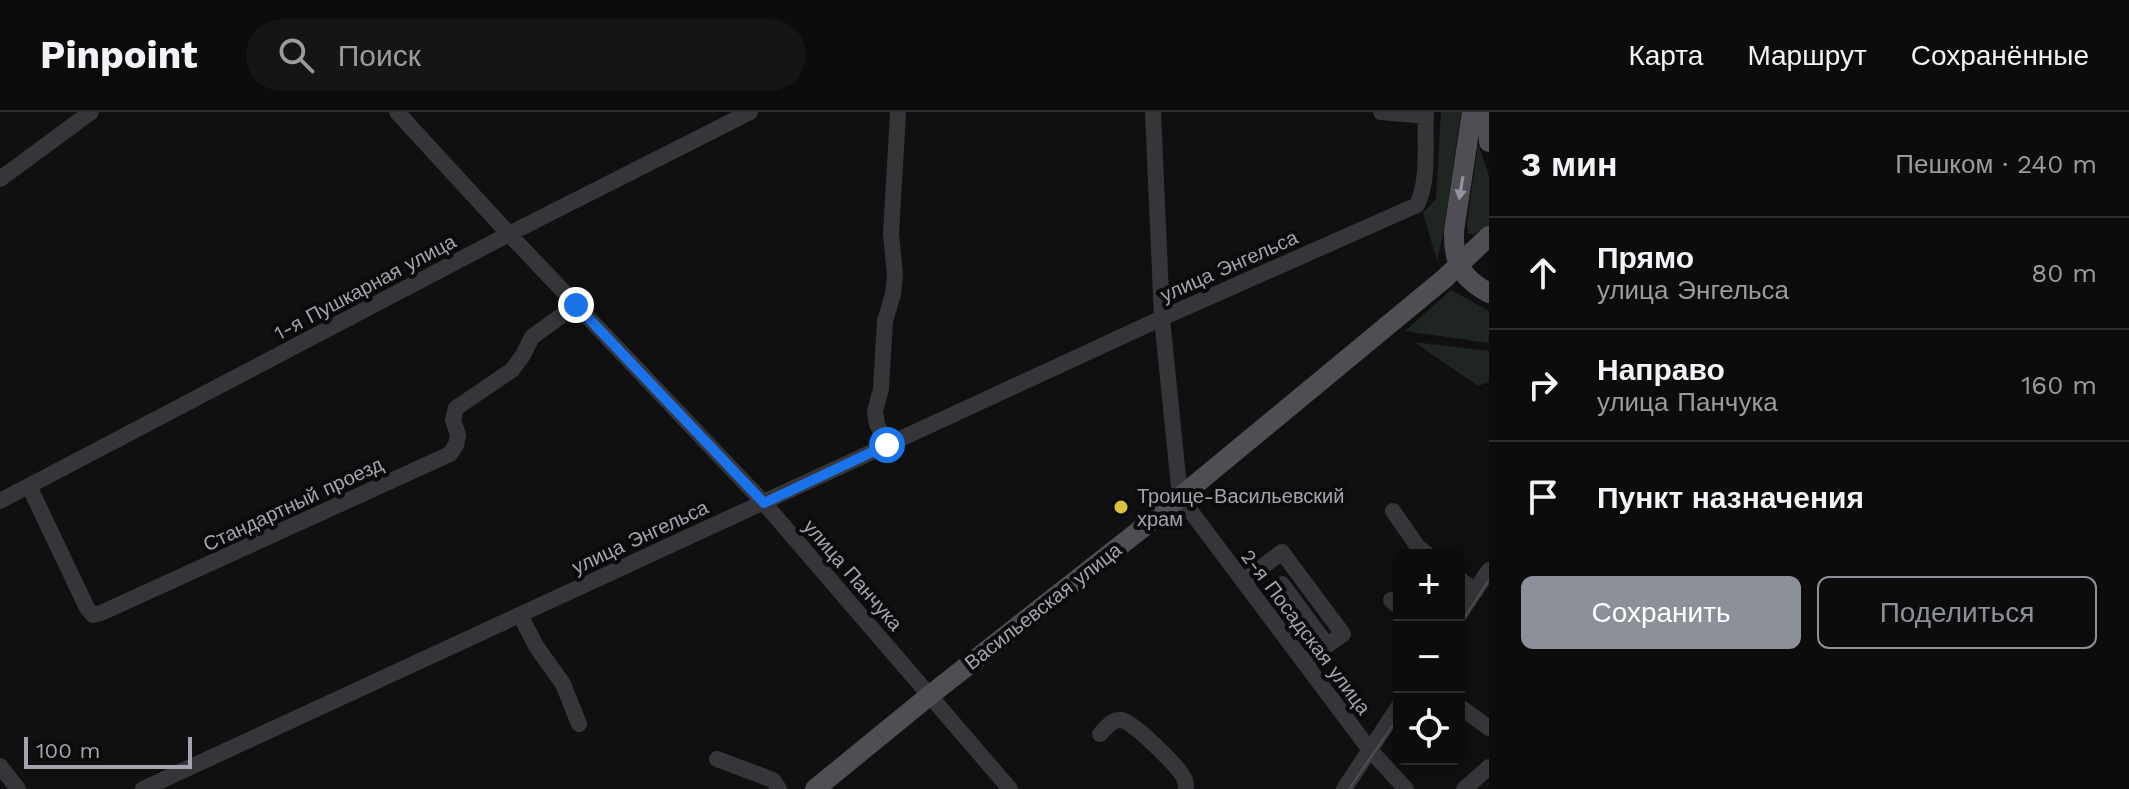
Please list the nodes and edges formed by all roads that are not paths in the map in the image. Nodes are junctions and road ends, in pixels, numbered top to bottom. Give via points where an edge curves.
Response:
1 (91, 112) edge
2 (397, 112) edge
3 (750, 112) edge
4 (898, 112) edge
5 (1153, 112) edge
6 (1381, 112) edge
7 (1472, 112) edge
8 (1487, 112) edge
9 (1426, 114) edge
10 (1489, 142) edge
11 (0, 179) edge
12 (509, 234) junction
13 (1489, 236) edge
14 (1458, 264) junction
15 (1489, 293) edge
16 (576, 305) junction
17 (1162, 318) junction
18 (887, 445) junction
19 (29, 486) junction
20 (1180, 497) junction
21 (0, 501) edge
22 (764, 503) junction
23 (1393, 511) dead end
24 (1420, 549) edge
25 (1489, 570) edge
26 (1243, 581) junction
27 (1465, 583) edge
28 (1282, 584) dead end
29 (1476, 591) junction
30 (1465, 607) edge
31 (520, 615) junction
32 (1327, 645) junction
33 (1304, 662) junction
34 (929, 696) junction
35 (1465, 710) edge
36 (1393, 715) edge
37 (579, 724) dead end
38 (1489, 728) edge
39 (1100, 734) dead end
40 (1370, 750) junction
41 (717, 759) dead end
42 (0, 766) edge
43 (1489, 767) edge
44 (18, 789) edge
45 (143, 789) edge
46 (779, 789) edge
47 (815, 789) edge
48 (1010, 789) edge
49 (1186, 789) edge
50 (1344, 789) edge
51 (1406, 789) edge
52 (1464, 789) edge

1 - 11 street
2 - 12 street, улица Панчука
3 - 12 street, 1-я Пушкарная улица
4 - 18 street via 891,234 895,275 875,411
5 - 17 street
6 - 9 street
7 -> 14 main road via 1454,231
8 - 10 main road
9 - 17 street, улица Энгельса via 1424,182 1417,205
12 - 16 street, улица Панчука
12 - 19 street, 1-я Пушкарная улица
13 - 14 main road, Васильевская улица
14 - 15 main road
14 - 20 main road, Васильевская улица
16 - 19 street, Стандартный проезд via 532,337 512,370 456,408 458,435 450,454 101,613 93,615 87,608
16 - 22 street, улица Панчука
17 - 18 street, улица Энгельса
17 - 20 street
18 - 22 street, улица Энгельса
19 - 21 street, 1-я Пушкарная улица
20 - 26 street, 2-я Посадская улица
20 - 34 main road, Васильевская улица
22 - 31 street, улица Энгельса
22 - 34 street, улица Панчука
23 - 24 street
25 - 29 street
26 - 32 street via 1282,552 1343,634
26 - 33 street, 2-я Посадская улица
27 - 29 street
28 - 32 street
29 - 30 street
31 - 37 street via 563,684
31 - 45 street, улица Энгельса
32 - 33 street
33 - 40 street, 2-я Посадская улица
34 - 47 main road, Васильевская улица
34 - 48 street, улица Панчука
35 - 38 street
36 - 40 street
39 - 49 street via 1114,721 1128,722 1184,777
40 - 50 street
40 - 51 street, 2-я Посадская улица
41 - 46 street via 773,780
42 - 44 street
43 - 52 street

